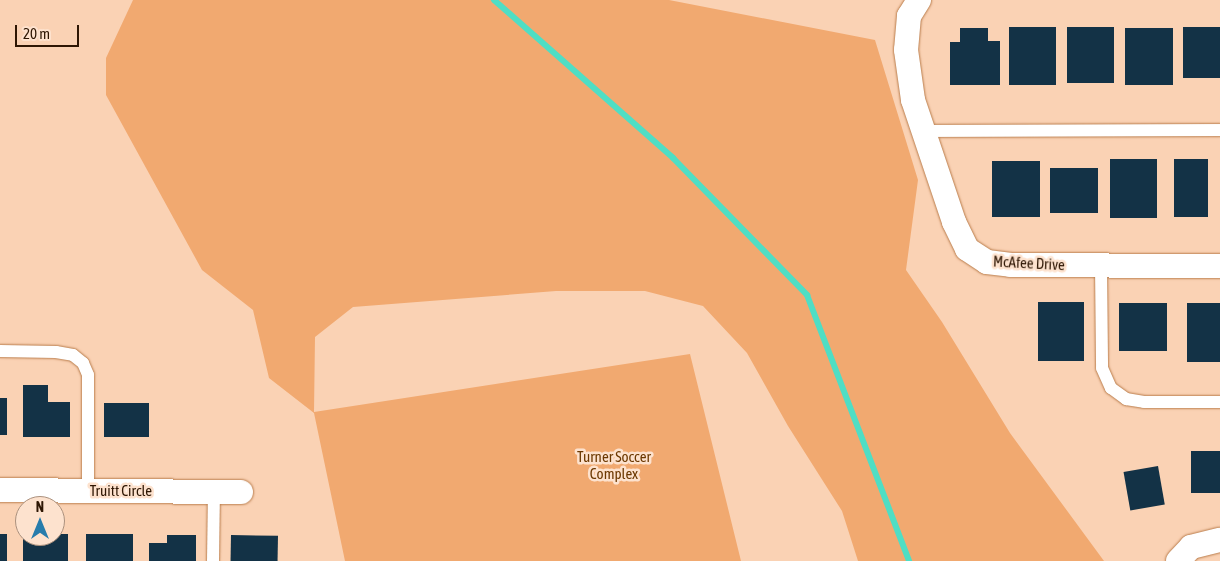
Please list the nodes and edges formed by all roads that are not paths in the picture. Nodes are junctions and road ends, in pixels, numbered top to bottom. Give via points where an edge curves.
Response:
1 (919, 0) edge
2 (1220, 130) edge
3 (923, 131) junction
4 (1101, 266) junction
5 (1220, 266) edge
6 (0, 351) edge
7 (1220, 402) edge
8 (0, 490) edge
9 (88, 490) junction
10 (214, 492) junction
11 (241, 492) dead end
12 (1220, 540) edge
13 (213, 561) edge
14 (1178, 561) edge

1 - 3 street, McAfee Drive via 909,16 906,50 912,100
2 - 3 lane
3 - 4 street, McAfee Drive via 954,222 967,249 987,262
4 - 5 street, McAfee Drive
4 - 7 lane via 1102,368 1111,388 1126,399 1144,402
6 - 9 lane via 56,352 73,355 83,363 88,375
8 - 9 street, Truitt Circle
9 - 10 street, Truitt Circle
10 - 11 street, Truitt Circle
10 - 13 lane
12 - 14 street via 1191,547

